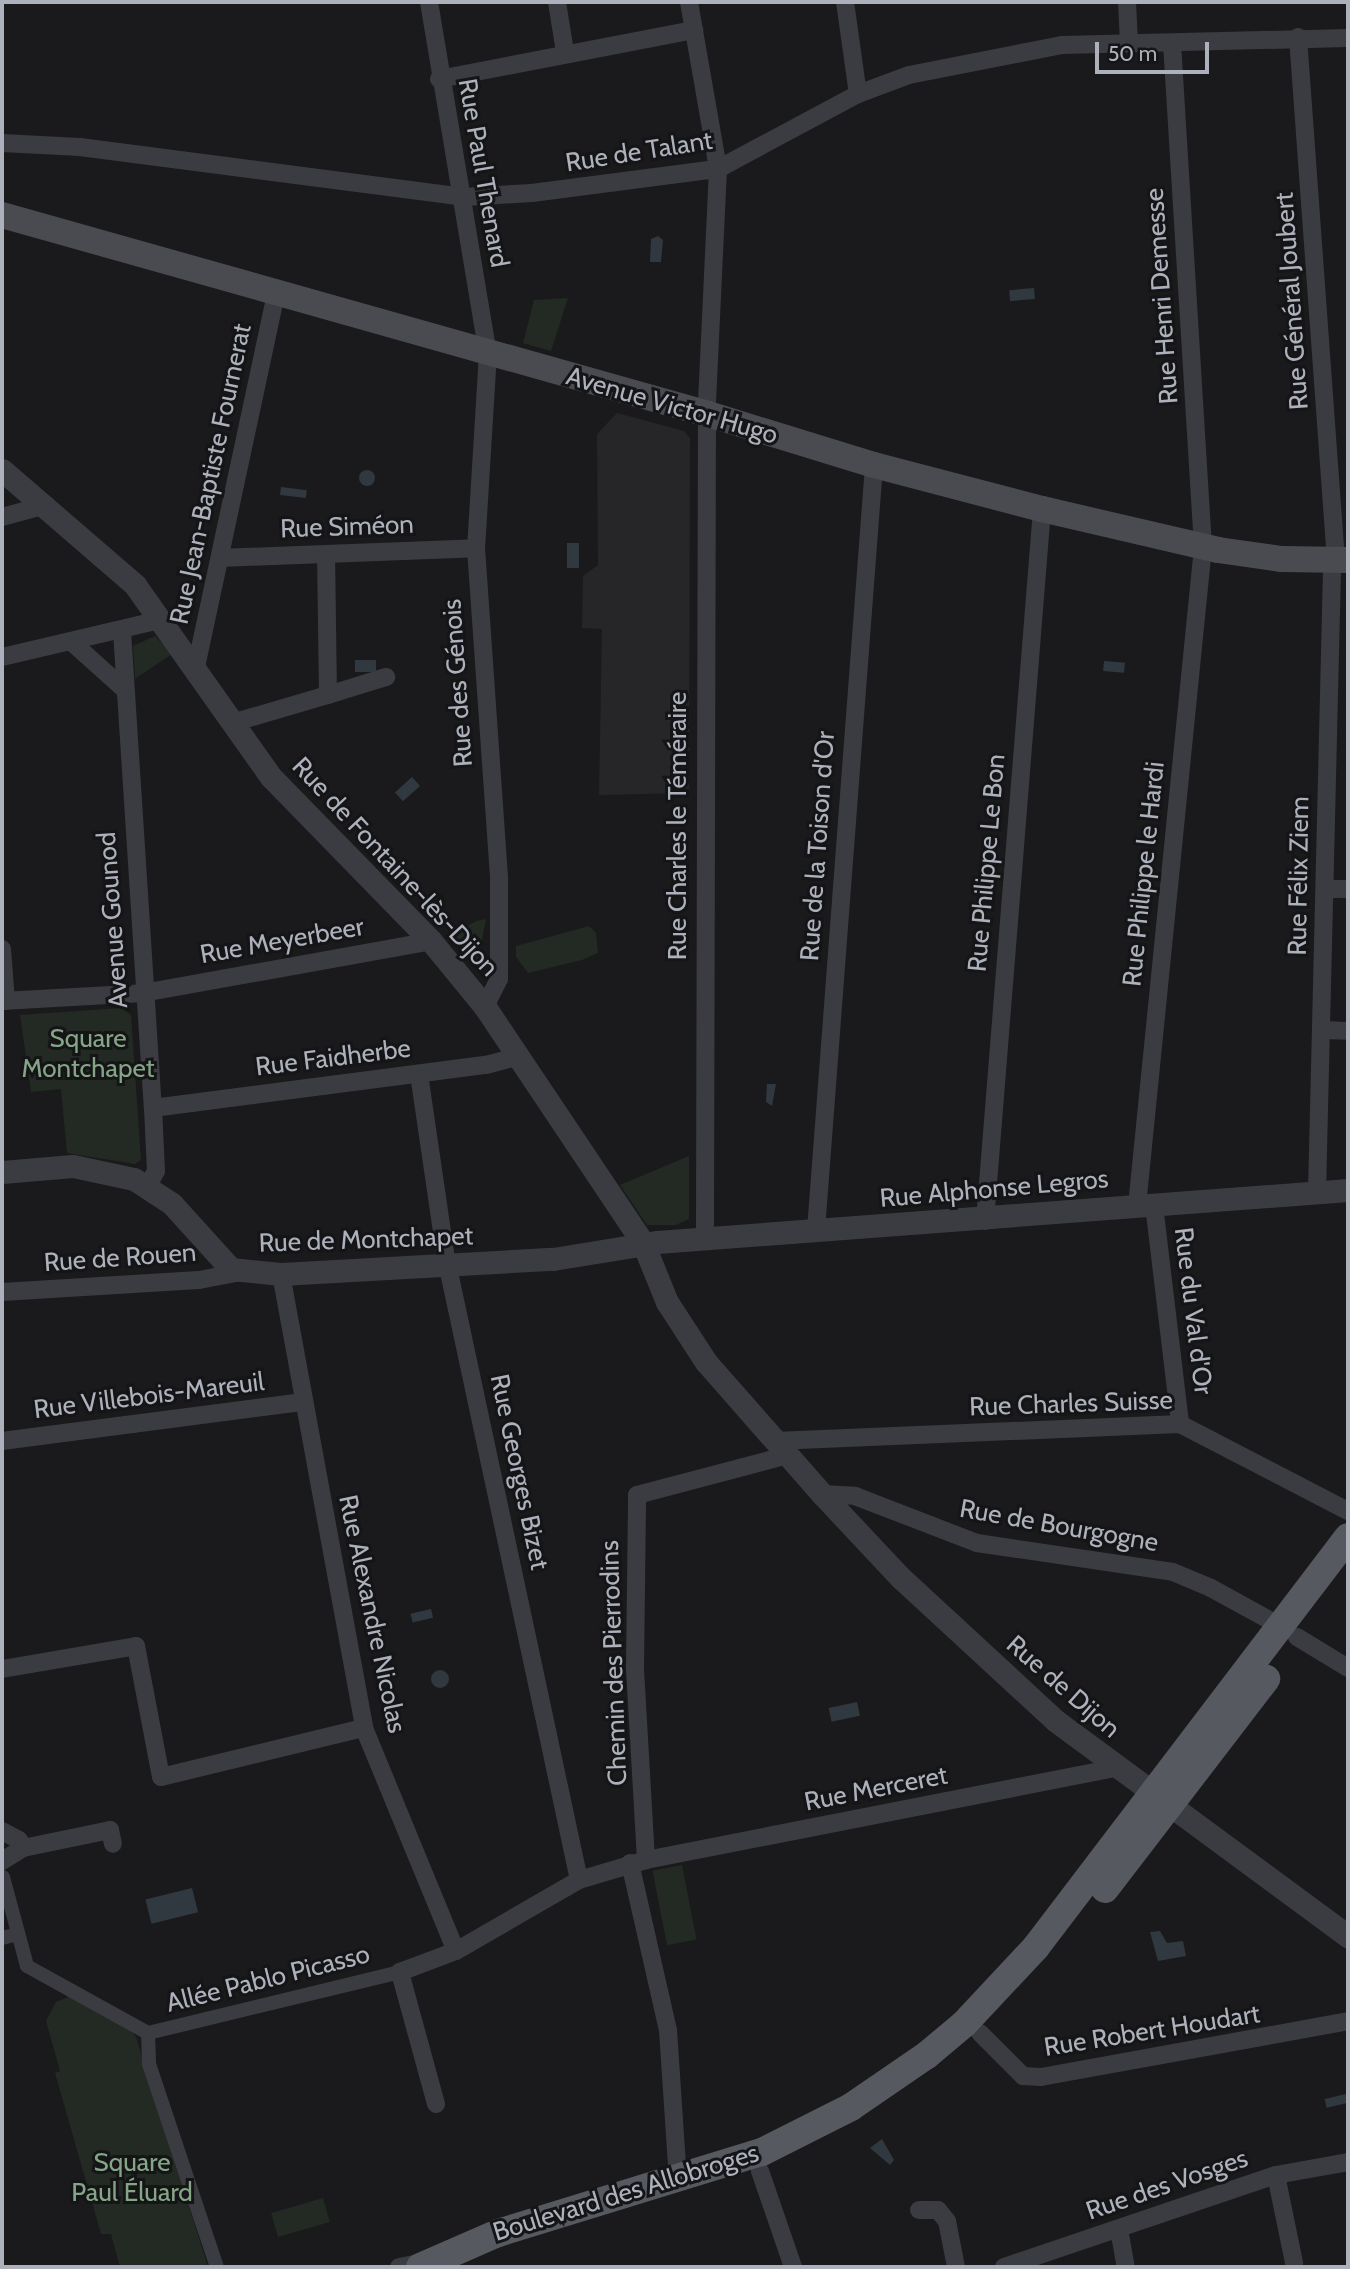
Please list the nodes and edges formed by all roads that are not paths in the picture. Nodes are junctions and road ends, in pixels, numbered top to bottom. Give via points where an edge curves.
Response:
1 (429, 2) edge
2 (557, 2) edge
3 (689, 2) edge
4 (845, 2) edge
5 (1127, 2) edge
6 (694, 30) junction
7 (1298, 37) junction
8 (1348, 38) edge
9 (1129, 43) junction
10 (1172, 43) junction
11 (565, 52) junction
12 (439, 79) junction
13 (859, 94) junction
14 (2, 143) edge
15 (718, 169) junction
16 (464, 197) junction
17 (2, 215) edge
18 (276, 293) junction
19 (488, 353) junction
20 (708, 414) junction
21 (874, 465) junction
22 (2, 470) edge
23 (46, 505) junction
24 (1042, 509) junction
25 (2, 517) edge
26 (1203, 547) junction
27 (476, 548) junction
28 (326, 555) junction
29 (220, 558) junction
30 (1342, 561) edge
31 (160, 620) junction
32 (122, 631) junction
33 (74, 644) junction
34 (2, 657) edge
35 (196, 667) junction
36 (386, 677) dead end
37 (125, 690) junction
38 (328, 695) junction
39 (232, 723) junction
40 (1325, 889) junction
41 (1348, 889) edge
42 (431, 941) junction
43 (2, 949) edge
44 (143, 993) junction
45 (4, 1001) edge
46 (485, 1007) junction
47 (1323, 1030) junction
48 (1348, 1031) edge
49 (519, 1056) junction
50 (419, 1073) junction
51 (153, 1108) junction
52 (2, 1172) edge
53 (147, 1187) junction
54 (1348, 1190) edge
55 (1317, 1192) junction
56 (1145, 1205) junction
57 (985, 1220) junction
58 (816, 1230) junction
59 (705, 1238) junction
60 (643, 1243) junction
61 (447, 1267) junction
62 (241, 1272) junction
63 (281, 1274) junction
64 (2, 1292) edge
65 (303, 1402) junction
66 (1181, 1424) junction
67 (2, 1441) edge
68 (782, 1448) junction
69 (822, 1494) junction
70 (1348, 1511) edge
71 (1348, 1537) edge
72 (1348, 1567) edge
73 (1290, 1632) junction
74 (1348, 1668) edge
75 (2, 1669) edge
76 (364, 1728) junction
77 (1115, 1768) junction
78 (1163, 1800) junction
79 (2, 1831) edge
80 (113, 1844) dead end
81 (23, 1848) junction
82 (638, 1861) junction
83 (2, 1869) edge
84 (579, 1880) junction
85 (18, 1934) junction
86 (1348, 1936) edge
87 (2, 1938) edge
88 (456, 1951) junction
89 (400, 1972) junction
90 (1348, 2021) edge
91 (148, 2033) junction
92 (981, 2033) junction
93 (436, 2104) dead end
94 (1348, 2162) edge
95 (760, 2171) junction
96 (1276, 2175) junction
97 (678, 2180) junction
98 (919, 2210) dead end
99 (1119, 2229) junction
100 (1294, 2263) dead end
101 (437, 2265) edge
102 (216, 2267) edge
103 (400, 2267) edge
104 (793, 2267) edge
105 (956, 2267) edge
106 (1004, 2267) edge
107 (1126, 2267) edge

1 - 12 street, Rue Paul Thenard
2 - 11 street
3 - 6 street, Rue Charles le Téméraire
4 - 13 street
5 - 9 street
6 - 11 street
6 - 15 street, Rue Charles le Téméraire
7 - 8 street, Rue de Talant
7 - 10 street, Rue de Talant
7 - 30 street, Rue Général Joubert
9 - 10 street, Rue de Talant
9 - 13 street, Rue de Talant via 1062,45 909,75
10 - 26 street, Rue Henri Demesse
11 - 12 street
12 - 16 street, Rue Paul Thenard
13 - 15 street, Rue de Talant
14 - 16 street, Rue de Talant via 80,147
15 - 16 street, Rue de Talant via 596,188
15 - 20 street, Rue Charles le Téméraire
16 - 19 street, Rue Paul Thenard
17 - 18 main road, Avenue Victor Hugo
18 - 19 main road, Avenue Victor Hugo
18 - 29 street, Rue Jean-Baptiste Fournerat
19 - 20 main road, Avenue Victor Hugo
19 - 27 street, Rue des Génois
20 - 21 main road, Avenue Victor Hugo
20 - 59 street, Rue Charles le Téméraire
21 - 24 main road, Avenue Victor Hugo
21 - 58 street, Rue de la Toison d'Or
22 - 23 street, Rue de Fontaine-lès-Dijon
23 - 25 street
23 - 31 street, Rue de Fontaine-lès-Dijon via 135,585
24 - 26 main road, Avenue Victor Hugo
24 - 57 street, Rue Philippe Le Bon
26 - 30 main road, Avenue Victor Hugo
26 - 56 street, Rue Philippe le Hardi
27 - 28 street, Rue Siméon
27 - 46 street, Rue des Génois via 499,879 499,979
28 - 29 street, Rue Siméon
28 - 38 street
29 - 35 street, Rue Jean-Baptiste Fournerat
30 - 40 street, Rue Félix Ziem via 1332,570
31 - 32 street
31 - 35 street, Rue de Fontaine-lès-Dijon
32 - 33 street
32 - 37 street, Avenue Gounod
33 - 34 street
33 - 37 street
35 - 39 street, Rue de Fontaine-lès-Dijon
36 - 38 street
37 - 44 street, Avenue Gounod
38 - 39 street
39 - 42 street, Rue de Fontaine-lès-Dijon via 271,777
40 - 41 street
40 - 47 street, Rue Félix Ziem
42 - 44 street, Rue Meyerbeer
42 - 46 street, Rue de Fontaine-lès-Dijon
43 - 45 street
44 - 45 street, Rue Meyerbeer
44 - 51 street, Avenue Gounod
46 - 49 street, Rue de Fontaine-lès-Dijon
47 - 48 street
47 - 55 street, Rue Félix Ziem
49 - 50 street, Rue Faidherbe
49 - 60 street, Rue de Fontaine-lès-Dijon
50 - 51 street, Rue Faidherbe
50 - 61 street, Rue Georges Bizet
51 - 53 street, Avenue Gounod via 156,1171
52 - 53 street, Rue de Montchapet via 73,1166 134,1179
53 - 62 street, Rue de Montchapet via 172,1204 223,1263
54 - 55 street, Rue Alphonse Legros
55 - 56 street, Rue Alphonse Legros
56 - 57 street, Rue Alphonse Legros
56 - 66 street, Rue du Val d'Or
57 - 58 street, Rue Alphonse Legros
58 - 59 street, Rue Alphonse Legros
59 - 60 street, Rue Alphonse Legros
60 - 61 street, Rue de Montchapet via 552,1259
60 - 68 street, Rue de Fontaine-lès-Dijon via 667,1302 706,1362
61 - 63 street, Rue de Montchapet
61 - 84 street, Rue Georges Bizet
62 - 63 street, Rue de Montchapet
62 - 64 street, Rue de Rouen via 199,1280
63 - 65 street, Rue Alexandre Nicolas
65 - 67 street, Rue Villebois-Mareuil
65 - 76 street, Rue Alexandre Nicolas
66 - 68 street, Rue Charles Suisse
66 - 70 street, Rue Charles Suisse
68 - 69 street, Rue de Dijon
68 - 82 street, Chemin des Pierrodins via 637,1495
69 - 73 street, Rue de Bourgogne via 855,1496 977,1543 1173,1572 1212,1588
69 - 77 street, Rue de Dijon via 1007,1678
71 - 73 main road
72 - 73 main road
73 - 74 street, Rue de Bourgogne
73 - 78 main road
75 - 76 street via 136,1646 161,1777
76 - 88 street, Rue Alexandre Nicolas
77 - 78 street, Rue de Dijon
77 - 82 street, Rue Merceret
78 - 86 street, Rue de Dijon
78 - 92 main road, Boulevard des Allobroges via 1050,1958
78 - 97 main road, Boulevard des Allobroges via 1036,1947 964,2024 927,2055 892,2082 808,2130 762,2152
79 - 81 street via 19,1840
80 - 81 street via 110,1830
81 - 83 street
82 - 84 street, Rue Merceret
82 - 97 street via 668,2030
83 - 85 street
84 - 88 street, Rue Merceret
85 - 87 street
85 - 91 street via 27,1966
88 - 89 street, Rue Merceret
89 - 91 street, Allée Pablo Picasso
89 - 93 street
90 - 92 street, Rue Robert Houdart via 1041,2077 1023,2076
91 - 102 street via 149,2064
92 - 95 main road, Boulevard des Allobroges via 859,2123
94 - 96 street, Rue des Vosges
95 - 101 main road, Boulevard des Allobroges
95 - 104 street
96 - 99 street, Rue des Vosges
96 - 100 street
97 - 101 main road, Boulevard des Allobroges via 498,2233
98 - 105 street via 938,2210 947,2221
99 - 106 street, Rue des Vosges
99 - 107 street
101 - 103 street

